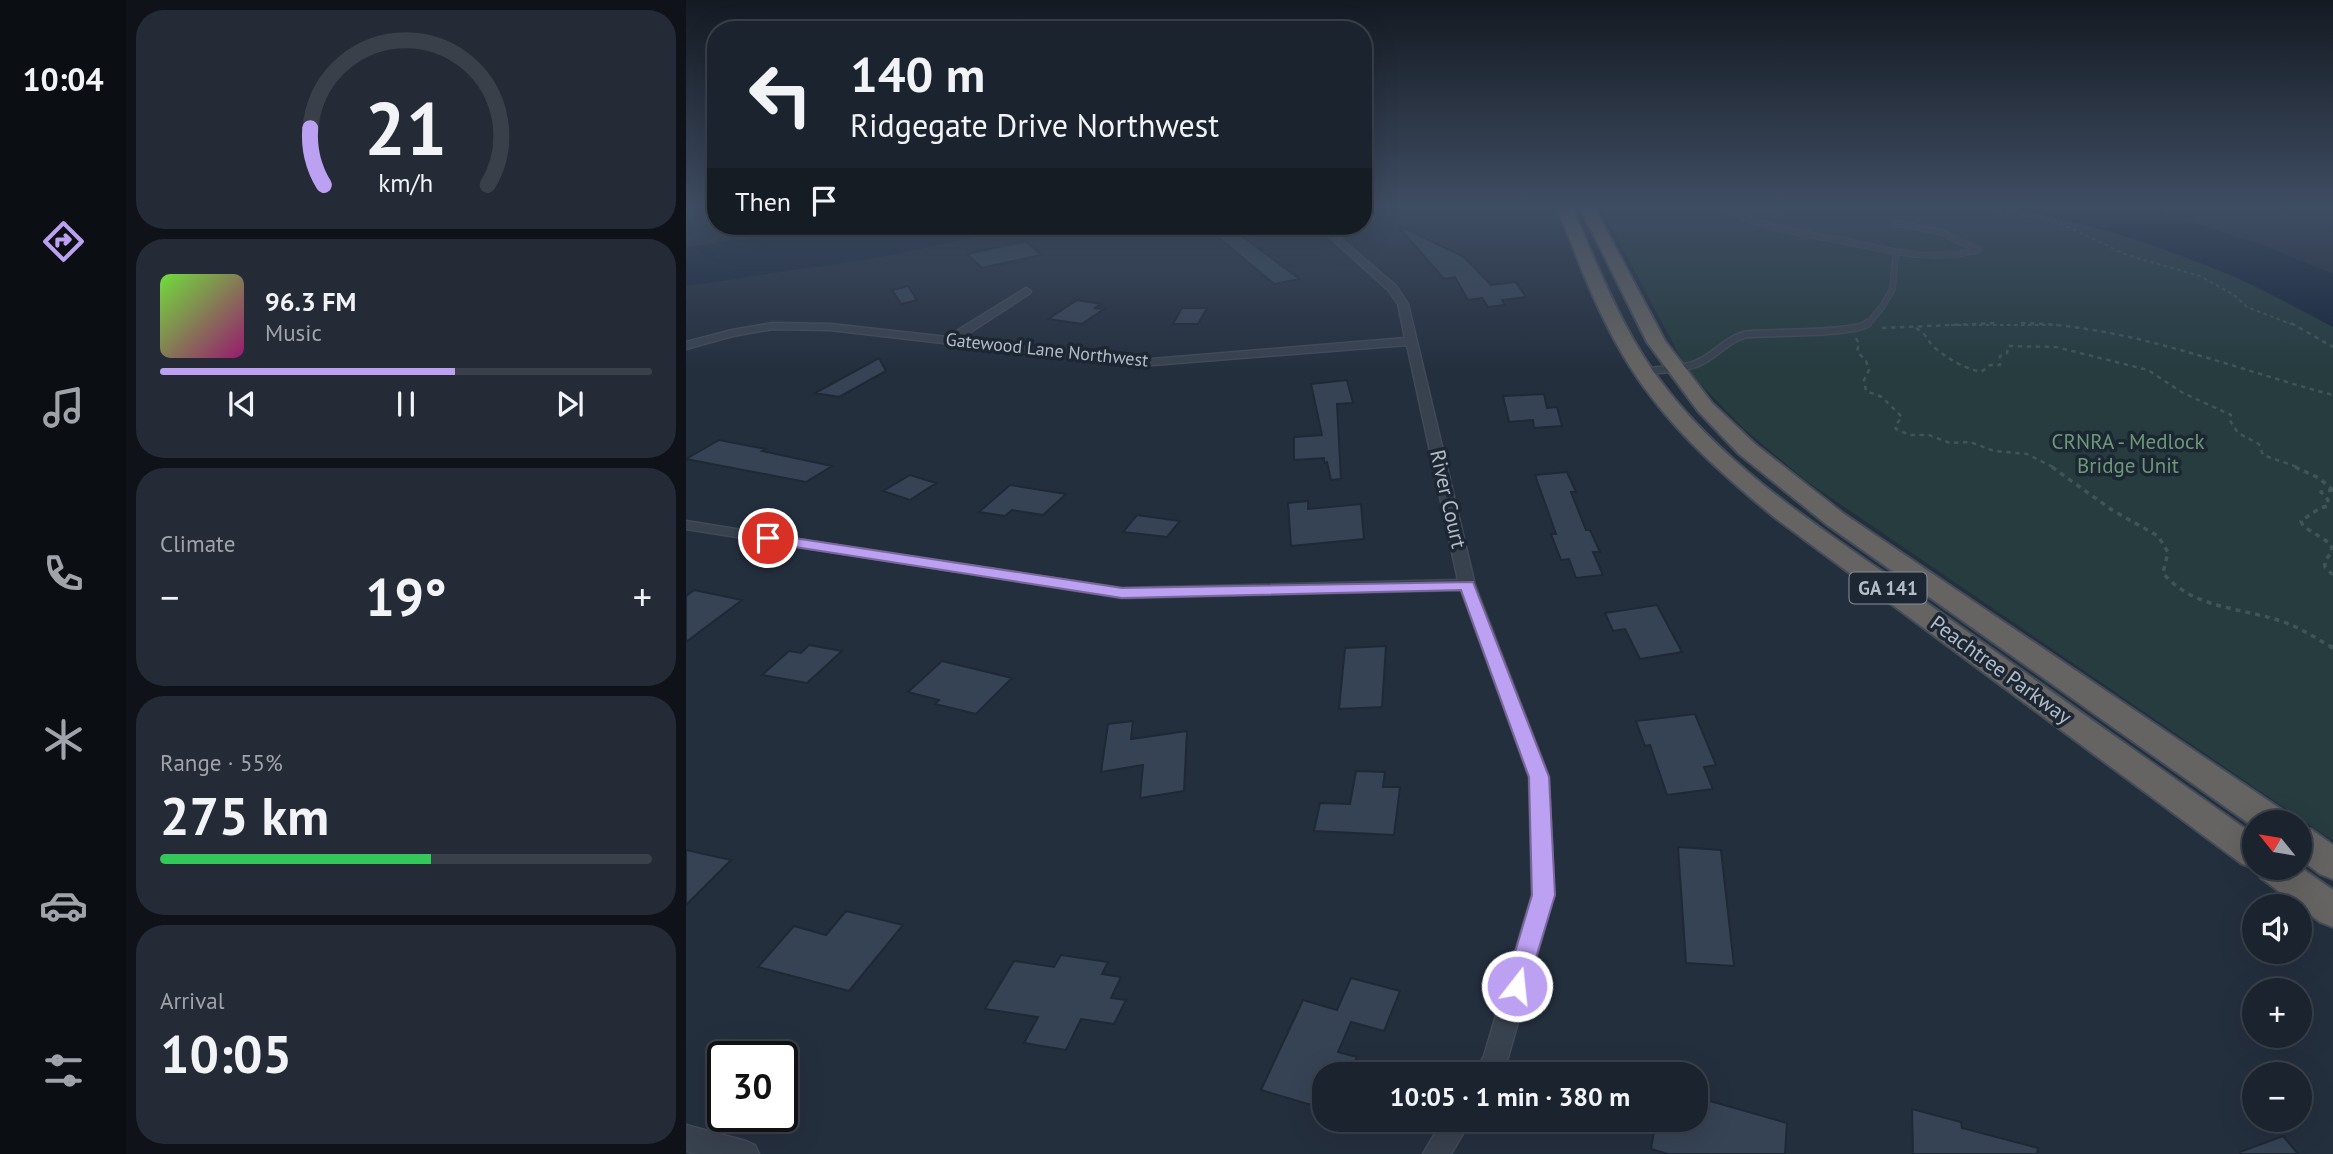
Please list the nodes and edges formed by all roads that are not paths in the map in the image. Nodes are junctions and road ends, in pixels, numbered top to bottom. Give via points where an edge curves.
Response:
1 (1364, 263) edge
2 (1590, 263) edge
3 (1615, 263) edge
4 (1893, 263) edge
5 (1026, 292) dead end
6 (950, 340) junction
7 (1411, 341) junction
8 (686, 346) edge
9 (1674, 369) junction
10 (1643, 373) junction
11 (686, 525) edge
12 (1467, 585) junction
13 (2256, 810) edge
14 (2242, 845) edge
15 (2312, 849) edge
16 (2333, 864) edge
17 (2290, 880) edge
18 (2333, 911) edge
19 (1495, 1062) edge
20 (1450, 1132) edge
21 (686, 1138) edge
22 (746, 1154) edge
23 (1436, 1154) edge

1 - 7 street, River Court via 1403,304
2 - 10 highway, Peachtree Parkway / GA 141
3 - 9 highway, Peachtree Parkway / GA 141
4 - 9 lane via 1894,287 1864,327 1745,334 1697,364
5 - 6 street
6 - 7 street, Gatewood Lane Northwest via 1140,363
6 - 8 street, Gatewood Lane Northwest via 831,327 773,326
7 - 12 street, River Court
9 - 10 lane
9 - 13 highway, Peachtree Parkway / GA 141 via 1747,449 1835,519
10 - 14 highway, Peachtree Parkway / GA 141 via 1701,441 1783,512
11 - 12 street via 1122,593
12 - 19 street, River Court via 1539,777 1544,895
15 - 16 highway
17 - 18 highway
20 - 23 street
21 - 22 street

